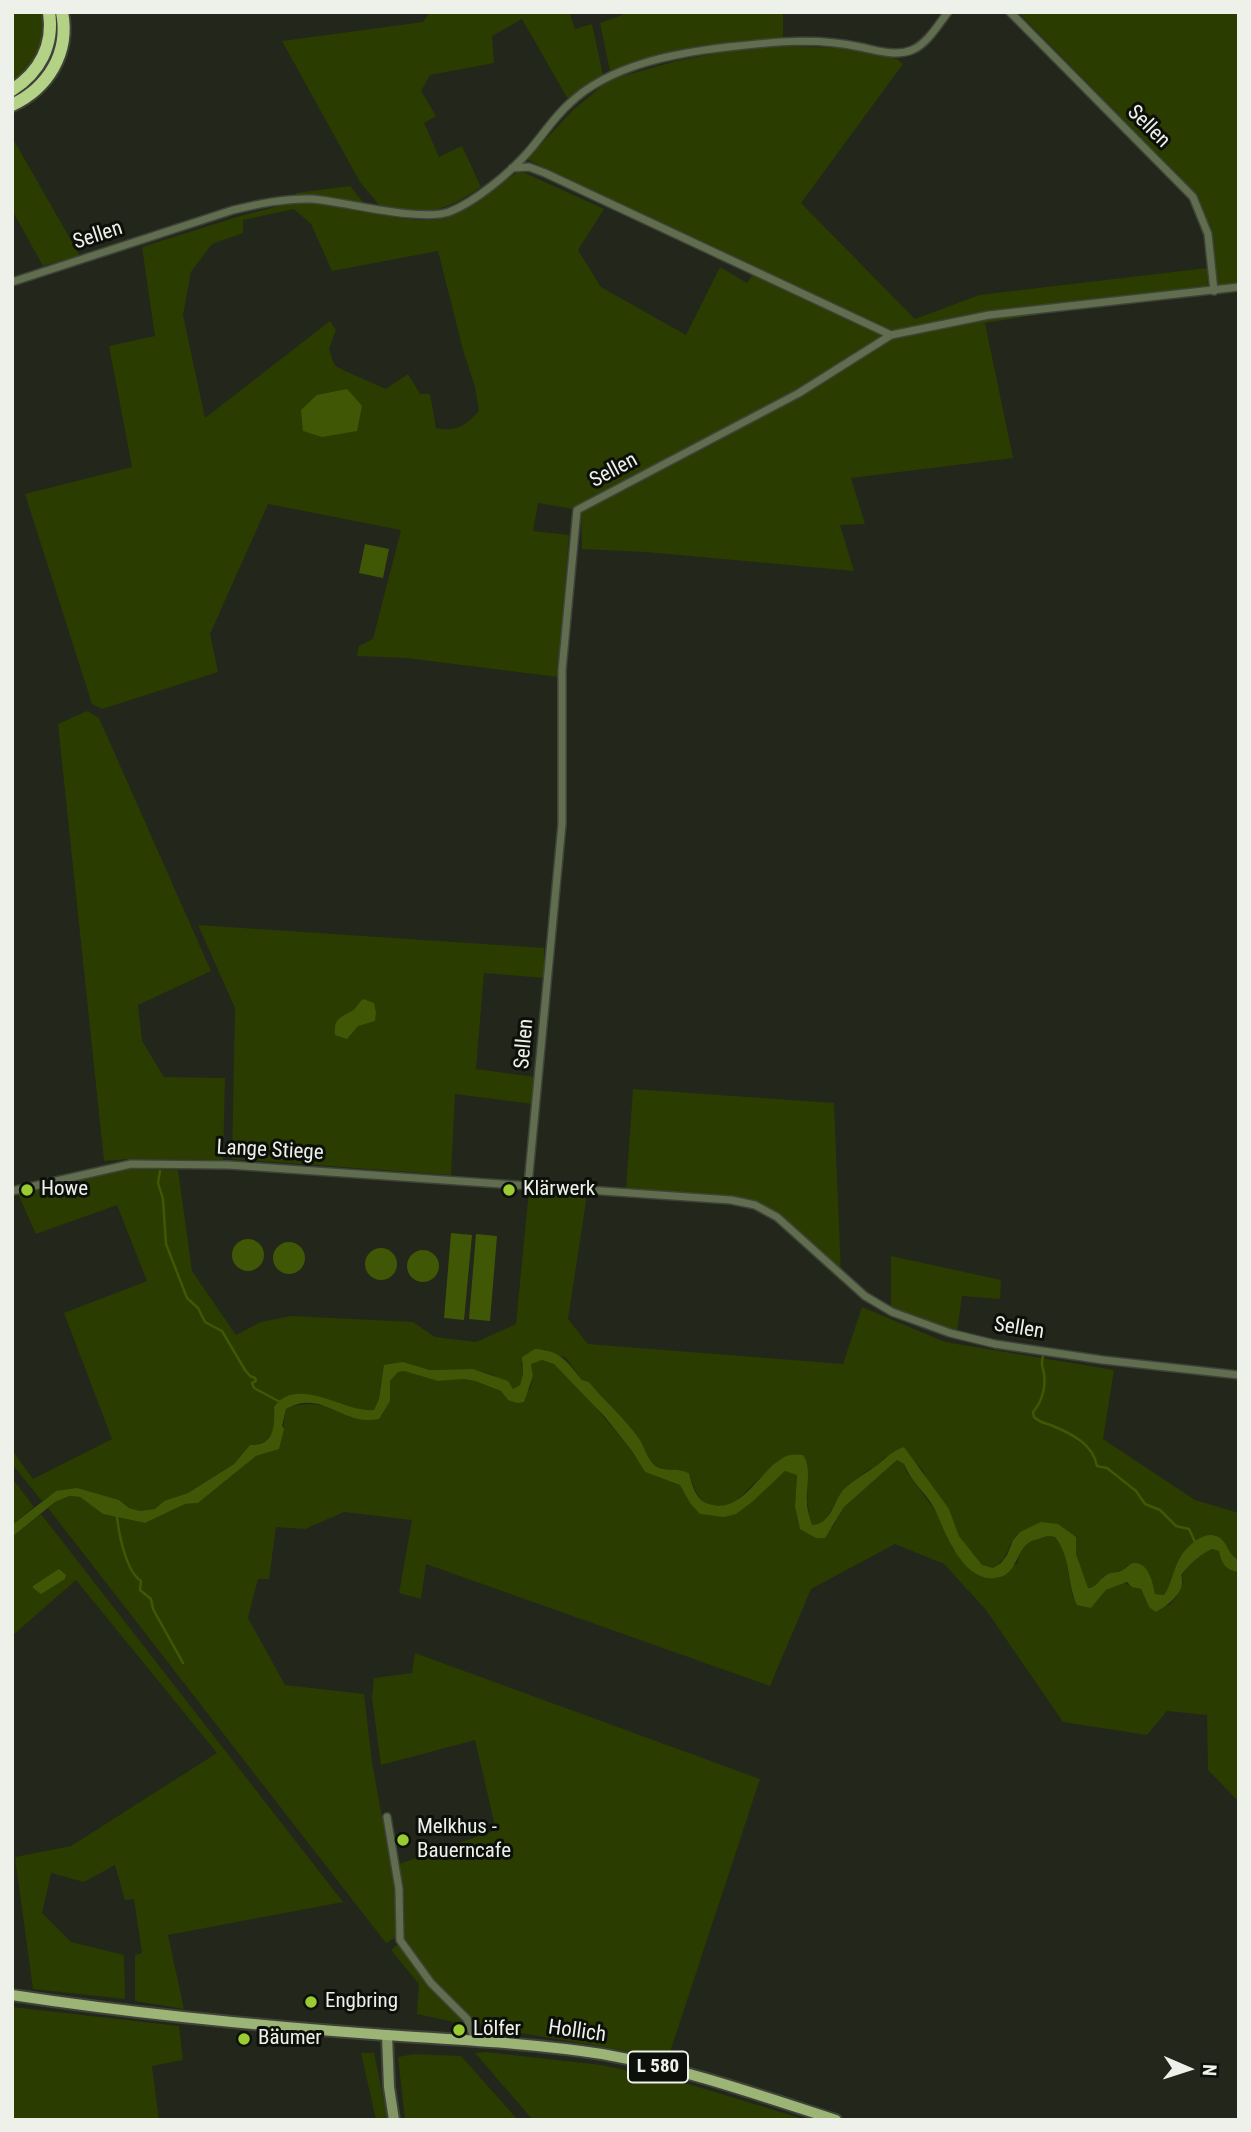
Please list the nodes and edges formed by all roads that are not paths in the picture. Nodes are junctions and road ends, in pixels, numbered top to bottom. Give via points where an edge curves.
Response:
1 (49, 12) edge
2 (62, 12) edge
3 (948, 12) edge
4 (1010, 12) edge
5 (12, 90) edge
6 (12, 105) edge
7 (512, 168) junction
8 (12, 282) edge
9 (1239, 287) edge
10 (1214, 291) junction
11 (891, 335) junction
12 (528, 1185) junction
13 (12, 1191) edge
14 (1239, 1375) edge
15 (387, 1817) dead end
16 (12, 1996) edge
17 (387, 2035) junction
18 (475, 2040) junction
19 (394, 2120) edge
20 (836, 2120) edge

1 - 5 highway via 50,37 44,56 35,71
2 - 6 highway via 63,43 52,71 34,92
3 - 7 street, Sellen via 919,46 902,53 815,40 785,41 699,51 630,69 606,78 570,103
4 - 10 street, Sellen via 1192,197 1208,234
7 - 8 street, Sellen via 472,199 439,214 284,200
7 - 11 street via 530,167 545,173
9 - 10 street, Sellen
10 - 11 street, Sellen via 989,315
11 - 12 street, Sellen via 799,393 577,510 562,670 562,824
12 - 13 street, Lange Stiege via 229,1165 131,1164
12 - 14 street, Sellen via 755,1205 777,1217 865,1296 892,1312 950,1333 1103,1360
15 - 18 street via 399,1889 400,1940 431,1983 467,2019
16 - 17 main road, Hollich / L 580 via 186,2018
17 - 18 main road, Hollich / L 580
17 - 19 main road
18 - 20 main road, Hollich / L 580 via 592,2053 673,2070

